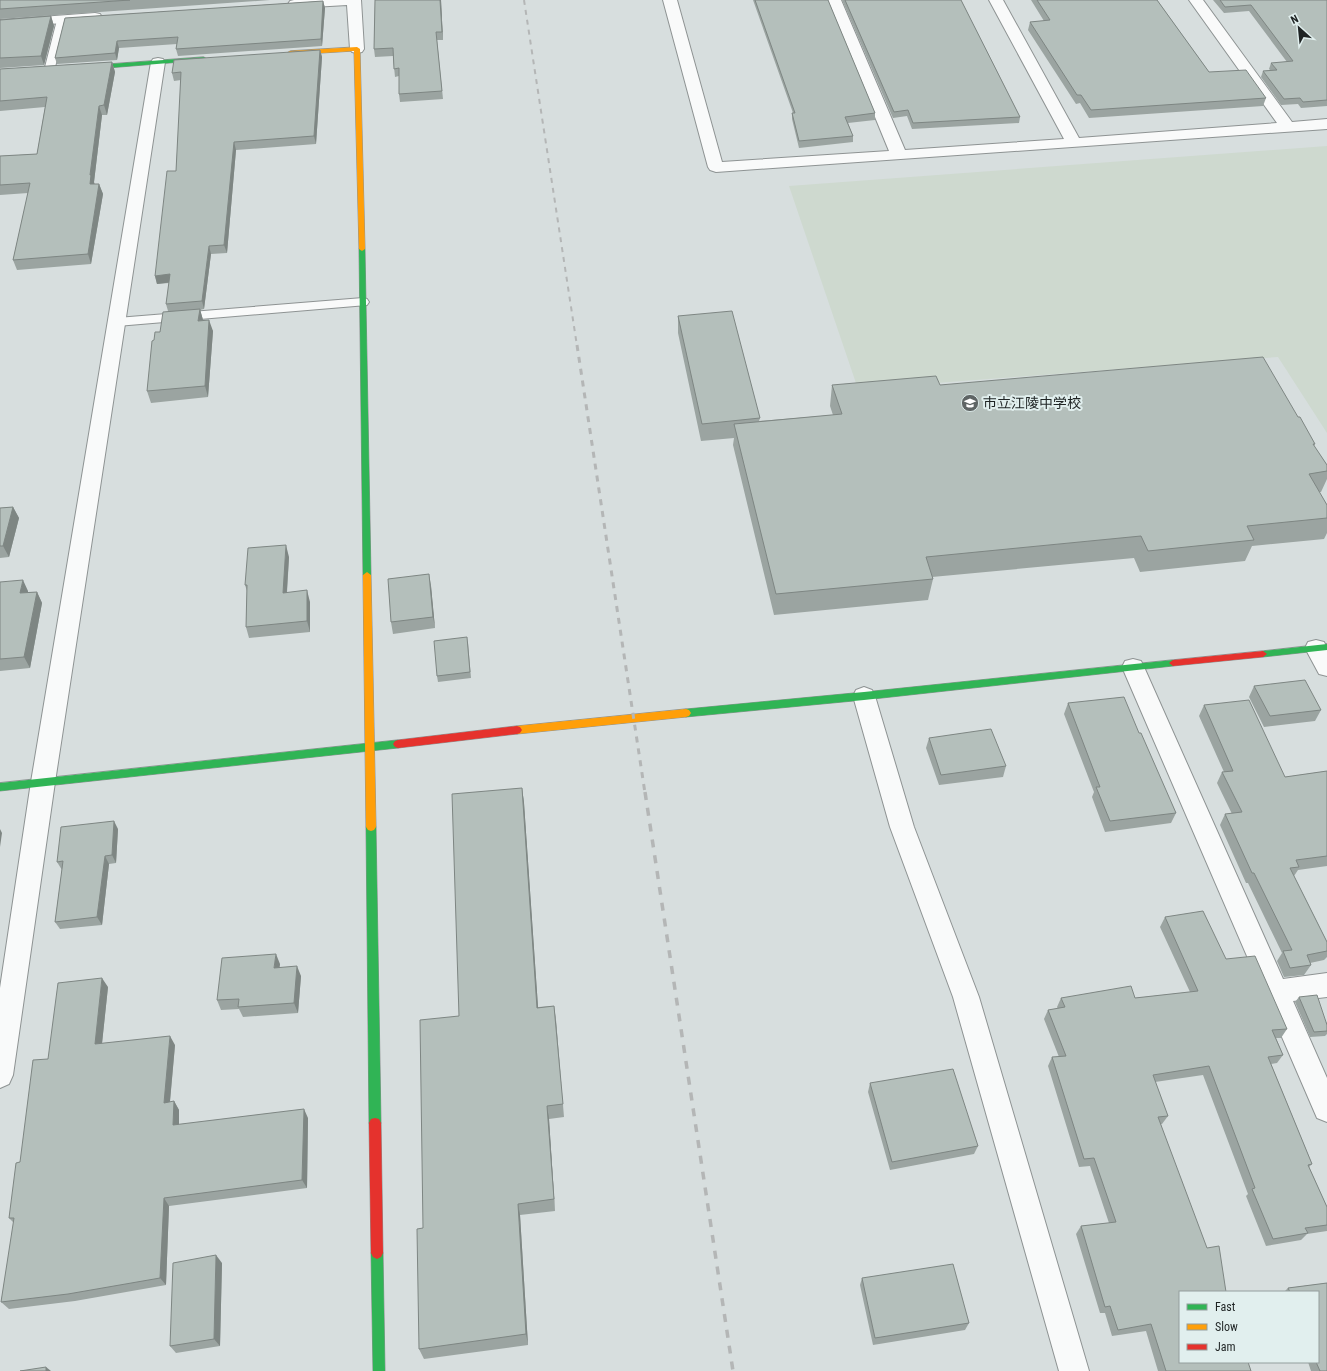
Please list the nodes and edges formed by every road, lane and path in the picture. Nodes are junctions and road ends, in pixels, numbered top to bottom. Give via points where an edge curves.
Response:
1 (670, 0) edge
2 (834, 0) edge
3 (996, 0) edge
4 (1196, 0) edge
5 (283, 5) edge
6 (110, 16) edge
7 (62, 20) junction
8 (0, 24) edge
9 (357, 49) junction
10 (277, 54) edge
11 (214, 58) edge
12 (158, 62) junction
13 (72, 69) edge
14 (49, 70) edge
15 (1327, 124) edge
16 (1288, 127) junction
17 (1074, 143) junction
18 (899, 155) junction
19 (363, 302) junction
20 (117, 322) junction
21 (1322, 647) edge
22 (1133, 667) junction
23 (1327, 668) edge
24 (864, 696) junction
25 (369, 747) junction
26 (43, 782) junction
27 (0, 786) edge
28 (1327, 986) edge
29 (1276, 992) junction
30 (0, 1075) edge
31 (1327, 1109) edge
32 (379, 1371) edge
33 (1074, 1371) edge

1 - 18 street via 716,167
2 - 18 street
3 - 17 street
4 - 16 street
5 - 9 street via 354,0
6 - 7 street
7 - 8 street
7 - 14 lane
9 - 10 street
9 - 19 street
11 - 12 street
12 - 13 street
12 - 20 street
15 - 16 street
16 - 17 street
17 - 18 street
19 - 20 lane
19 - 25 street
20 - 26 street
21 - 22 street
21 - 23 street
22 - 24 street
22 - 29 street
24 - 25 street via 607,720
24 - 33 street via 902,827 966,997
25 - 26 street
25 - 32 street
26 - 27 street
26 - 30 street
28 - 29 street
29 - 31 street

